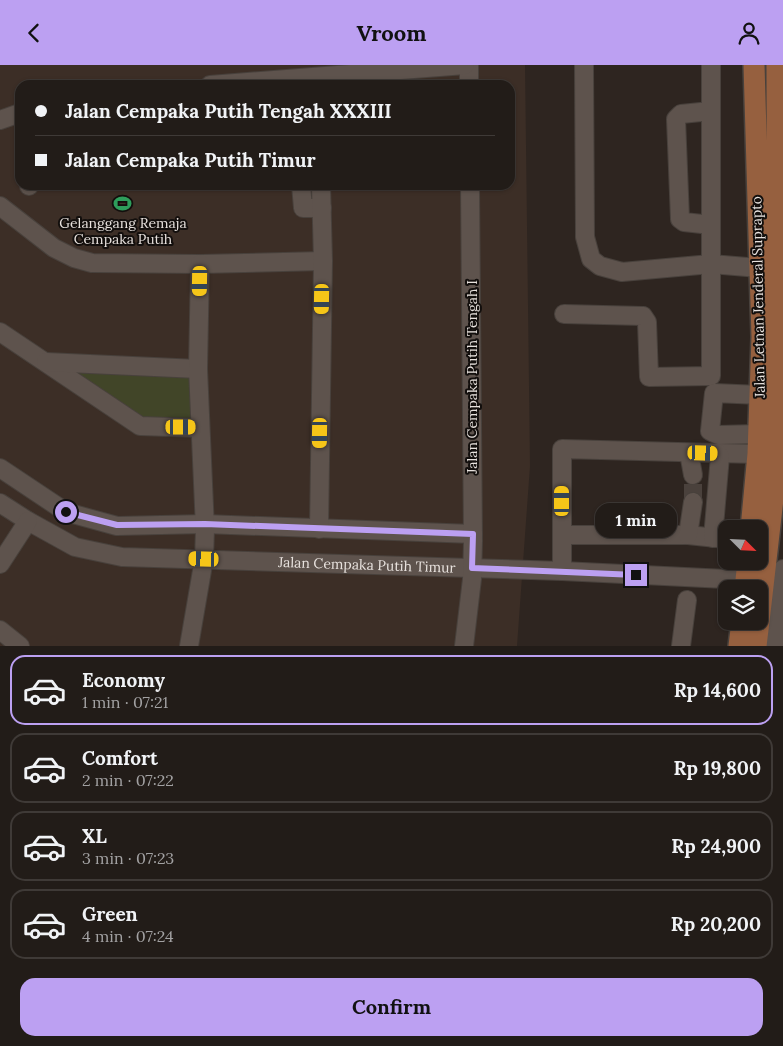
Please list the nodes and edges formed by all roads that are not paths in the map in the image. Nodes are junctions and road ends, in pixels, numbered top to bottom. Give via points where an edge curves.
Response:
1 (464, 65) edge
2 (469, 65) edge
3 (584, 65) edge
4 (711, 65) edge
5 (777, 65) edge
6 (754, 69) edge
7 (317, 76) edge
8 (269, 80) edge
9 (469, 80) edge
10 (778, 101) junction
11 (711, 111) junction
12 (15, 115) edge
13 (0, 120) edge
14 (301, 190) edge
15 (321, 190) edge
16 (470, 190) edge
17 (0, 207) edge
18 (322, 208) junction
19 (711, 225) junction
20 (323, 261) junction
21 (200, 264) junction
22 (712, 264) junction
23 (759, 268) junction
24 (564, 314) dead end
25 (0, 333) edge
26 (45, 363) junction
27 (198, 369) junction
28 (780, 382) edge
29 (760, 395) junction
30 (200, 428) junction
31 (758, 444) junction
32 (689, 453) junction
33 (718, 453) junction
34 (0, 468) edge
35 (693, 475) tunnel mouth
36 (693, 502) tunnel mouth
37 (0, 503) edge
38 (720, 520) edge
39 (752, 520) edge
40 (28, 521) junction
41 (205, 528) junction
42 (319, 529) junction
43 (688, 535) junction
44 (718, 538) edge
45 (473, 552) junction
46 (204, 555) junction
47 (562, 555) junction
48 (0, 564) edge
49 (783, 569) edge
50 (747, 577) edge
51 (764, 580) edge
52 (687, 600) dead end
53 (0, 630) edge
54 (741, 630) edge
55 (758, 630) edge
56 (20, 646) edge
57 (189, 646) edge
58 (464, 646) edge
59 (681, 646) edge
60 (739, 646) edge
61 (756, 646) edge
62 (774, 646) edge

1 - 7 street
2 - 9 street
3 - 22 street via 585,237 592,259 600,266 622,272
4 - 11 street
5 - 10 main road, Jalan Letnan Jenderal Suprapto
6 - 10 main road
6 - 23 main road, Jalan Letnan Jenderal Suprapto
7 - 8 street
10 - 28 main road, Jalan Letnan Jenderal Suprapto
11 - 19 street
11 - 19 street via 681,114 676,119 680,219
12 - 13 street
14 - 18 street via 303,208
15 - 18 street
16 - 45 street, Jalan Cempaka Putih Tengah I
17 - 21 street via 54,248 74,258 110,264
18 - 20 street
19 - 22 street
20 - 21 street
20 - 42 street
21 - 27 street
22 - 23 street
22 - 24 street via 711,376 649,377 647,322 643,316
23 - 29 main road, Jalan Letnan Jenderal Suprapto
25 - 26 street
26 - 27 street
26 - 30 street via 140,426
27 - 30 street
28 - 51 main road, Jalan Letnan Jenderal Suprapto via 774,490
29 - 31 main road, Jalan Letnan Jenderal Suprapto
29 - 31 street via 714,393 710,431
30 - 41 street
31 - 33 street
31 - 39 main road, Jalan Letnan Jenderal Suprapto
32 - 33 street
32 - 35 street
32 - 47 street via 562,449
33 - 38 street
34 - 41 street via 66,512 92,521
36 - 43 street
37 - 40 street, Jalan Cempaka Putih Timur
40 - 46 street, Jalan Cempaka Putih Timur via 75,547 122,557
40 - 48 street
41 - 42 street
41 - 46 street
42 - 45 street
43 - 44 street
43 - 47 street
45 - 46 street, Jalan Cempaka Putih Timur
45 - 47 street, Jalan Cempaka Putih Timur
45 - 58 street, Jalan Cempaka Putih Tengah I
46 - 57 street
47 - 50 street, Jalan Cempaka Putih Timur
49 - 62 street
52 - 59 street
53 - 56 street
54 - 60 main road
55 - 61 main road, Jalan Letnan Jenderal Suprapto

